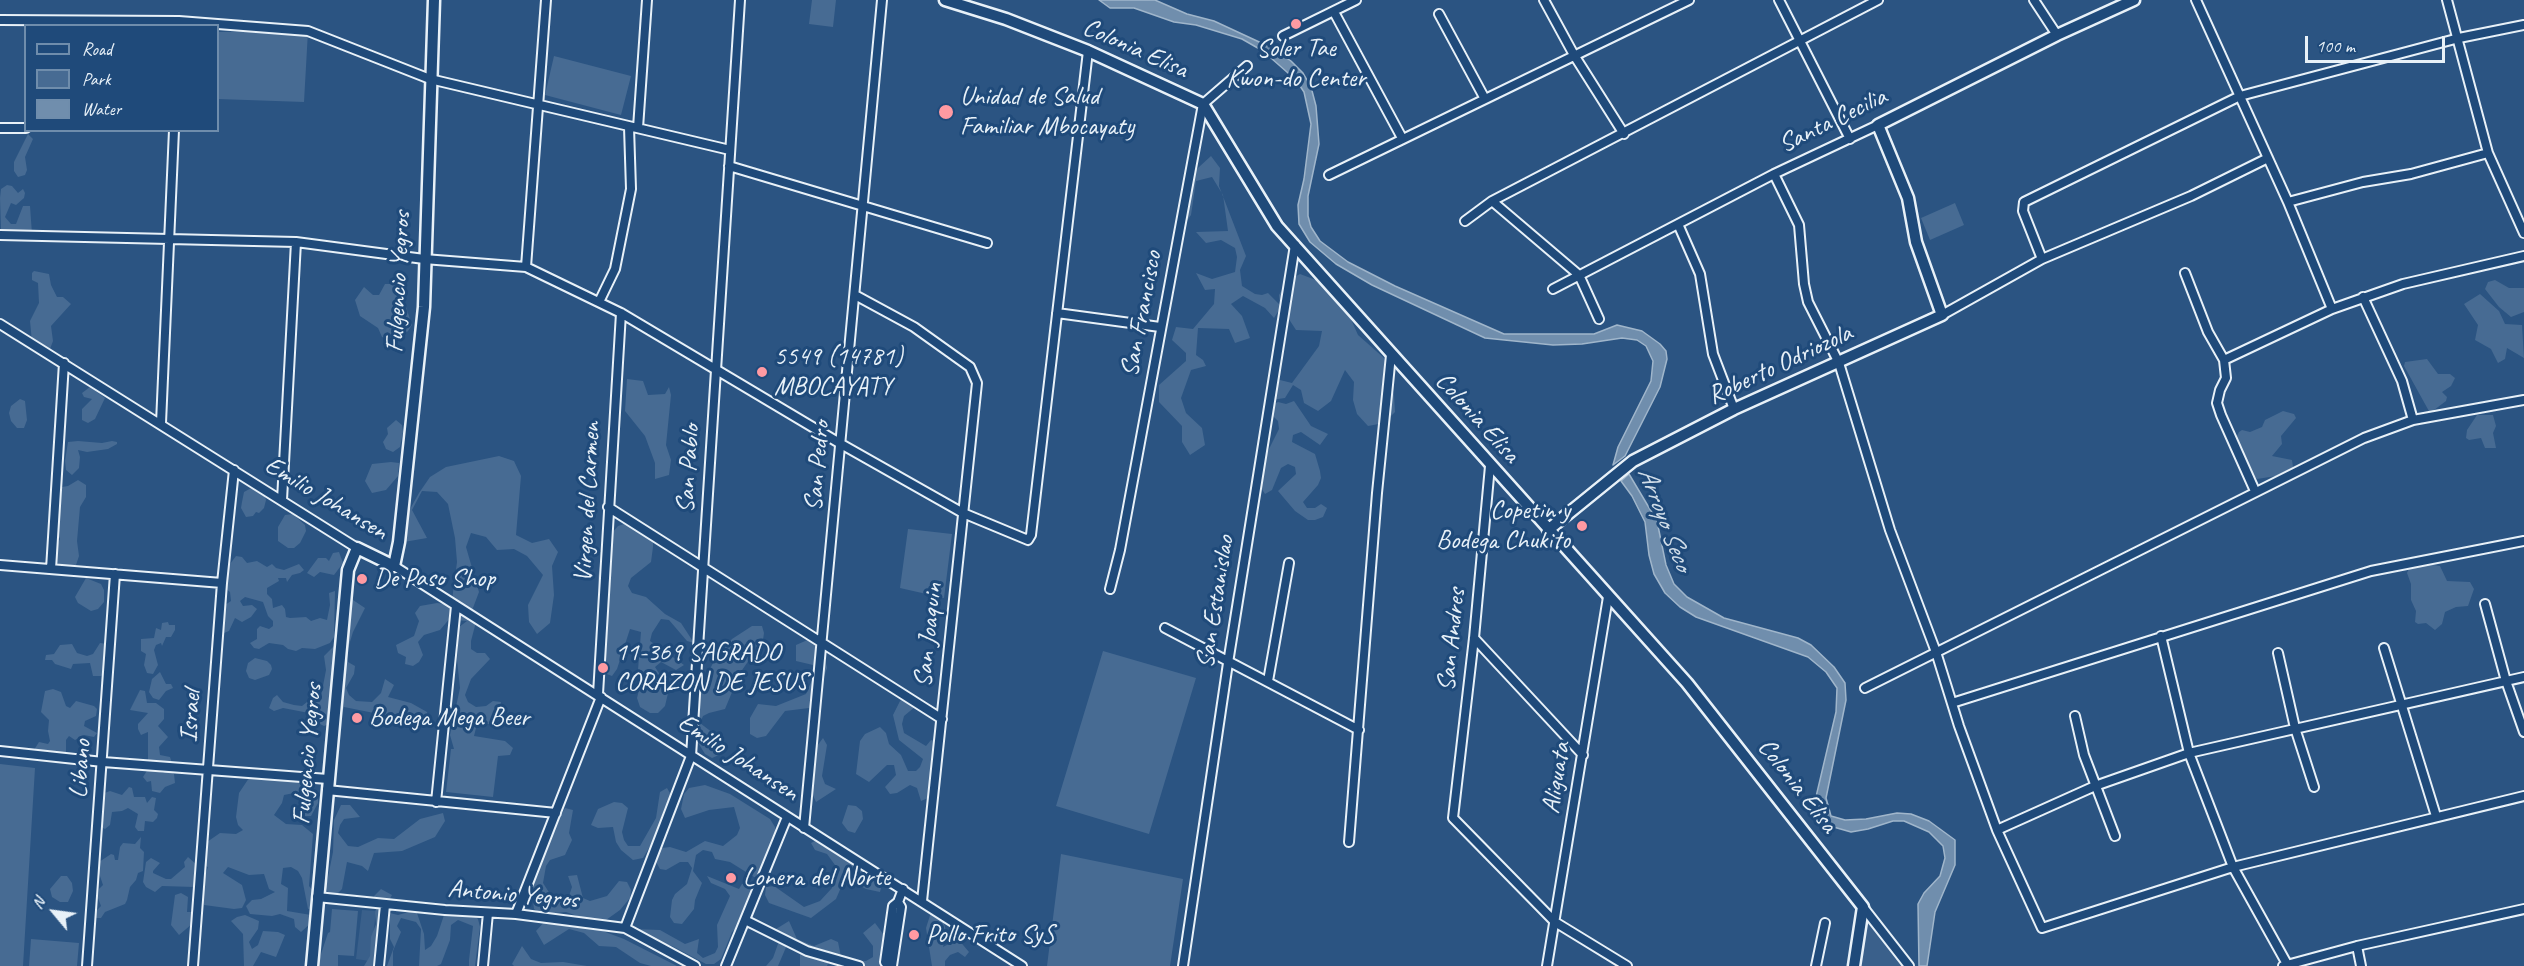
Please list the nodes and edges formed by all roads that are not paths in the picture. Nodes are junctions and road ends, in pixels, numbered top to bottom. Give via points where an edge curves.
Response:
1 (434, 0) edge
2 (546, 0) edge
3 (647, 0) edge
4 (740, 0) edge
5 (882, 0) edge
6 (945, 0) edge
7 (1356, 0) edge
8 (1544, 0) edge
9 (1689, 0) edge
10 (1779, 0) edge
11 (1878, 0) edge
12 (2034, 0) edge
13 (2134, 0) edge
14 (2196, 0) edge
15 (2447, 0) edge
16 (1334, 12) junction
17 (1439, 14) dead end
18 (0, 20) edge
19 (179, 23) edge
20 (195, 24) edge
21 (219, 25) edge
22 (2524, 25) edge
23 (2057, 35) junction
24 (1283, 36) dead end
25 (2459, 38) junction
26 (1801, 41) junction
27 (1088, 51) junction
28 (1574, 55) junction
29 (1247, 66) dead end
30 (430, 79) junction
31 (2240, 96) junction
32 (1485, 99) junction
33 (1203, 104) junction
34 (539, 105) junction
35 (1878, 125) junction
36 (0, 128) edge
37 (24, 128) edge
38 (633, 128) junction
39 (174, 132) edge
40 (1624, 134) junction
41 (1402, 138) junction
42 (1850, 139) junction
43 (730, 150) junction
44 (2488, 153) junction
45 (2268, 158) junction
46 (729, 166) junction
47 (1774, 174) junction
48 (1329, 175) dead end
49 (1492, 201) junction
50 (2288, 202) junction
51 (863, 206) junction
52 (1465, 221) dead end
53 (1678, 224) junction
54 (2524, 233) edge
55 (0, 235) edge
56 (170, 239) junction
57 (296, 242) junction
58 (987, 243) dead end
59 (1295, 245) junction
60 (2524, 256) edge
61 (424, 259) junction
62 (2042, 259) junction
63 (526, 267) junction
64 (2185, 273) dead end
65 (1579, 275) junction
66 (1553, 289) dead end
67 (855, 295) junction
68 (2363, 297) junction
69 (599, 302) junction
70 (2332, 309) junction
71 (621, 313) junction
72 (1057, 313) junction
73 (1942, 315) junction
74 (1599, 319) dead end
75 (0, 324) edge
76 (1161, 327) junction
77 (1391, 356) junction
78 (2224, 360) junction
79 (64, 363) junction
80 (1839, 363) junction
81 (716, 371) junction
82 (2524, 400) edge
83 (1734, 409) junction
84 (2413, 420) junction
85 (161, 423) junction
86 (841, 444) junction
87 (1490, 466) junction
88 (234, 470) junction
89 (2255, 491) junction
90 (282, 500) junction
91 (608, 507) junction
92 (963, 513) junction
93 (1548, 530) junction
94 (2524, 541) edge
95 (357, 548) junction
96 (1289, 563) dead end
97 (0, 565) edge
98 (394, 566) junction
99 (703, 568) junction
100 (51, 569) junction
101 (115, 574) junction
102 (222, 583) junction
103 (1110, 589) dead end
104 (1608, 597) junction
105 (2485, 604) dead end
106 (456, 606) junction
107 (1165, 628) dead end
108 (2162, 636) junction
109 (1474, 638) junction
110 (822, 644) junction
111 (2384, 648) dead end
112 (1936, 652) junction
113 (2278, 653) dead end
114 (1228, 663) junction
115 (2524, 677) edge
116 (1268, 681) junction
117 (2506, 681) junction
118 (1865, 688) dead end
119 (600, 695) junction
120 (1952, 703) junction
121 (2401, 705) junction
122 (2075, 716) dead end
123 (942, 719) junction
124 (2295, 728) junction
125 (1359, 730) junction
126 (2524, 732) edge
127 (0, 751) edge
128 (2189, 753) junction
129 (1582, 755) junction
130 (691, 756) junction
131 (103, 762) junction
132 (208, 769) junction
133 (328, 785) junction
134 (2095, 786) junction
135 (2314, 787) dead end
136 (2524, 796) edge
137 (436, 802) junction
138 (556, 813) junction
139 (2436, 816) junction
140 (787, 817) junction
141 (804, 828) junction
142 (1997, 830) junction
143 (2115, 836) dead end
144 (1349, 842) dead end
145 (2233, 867) junction
146 (903, 889) junction
147 (317, 897) junction
148 (922, 901) junction
149 (385, 905) junction
150 (1863, 907) junction
151 (2524, 909) edge
152 (488, 913) junction
153 (516, 914) junction
154 (745, 920) junction
155 (1555, 922) junction
156 (1825, 923) dead end
157 (625, 928) junction
158 (2357, 946) junction
159 (2284, 965) edge
160 (87, 966) edge
161 (194, 966) edge
162 (312, 966) edge
163 (379, 966) edge
164 (483, 966) edge
165 (695, 966) edge
166 (726, 966) edge
167 (859, 966) edge
168 (890, 966) edge
169 (1022, 966) edge
170 (1183, 966) edge
171 (1547, 966) edge
172 (1628, 966) edge
173 (1816, 966) edge
174 (1854, 966) edge
175 (1909, 966) edge
176 (2361, 966) edge

1 - 30 street, Fulgencio Yegros
2 - 34 street
3 - 38 street
4 - 43 street, San Pablo
5 - 51 street, San Pedro
6 - 27 street, Colonia Elisa
7 - 16 street
8 - 28 street
9 - 28 street
10 - 26 street
11 - 26 street
12 - 23 street
13 - 23 street, Santa Cecilia
14 - 31 street
15 - 25 street
16 - 24 street
16 - 41 street
17 - 32 street
18 - 19 street
19 - 20 street
21 - 30 street via 308,31
22 - 25 street
23 - 35 street, Santa Cecilia
25 - 31 street
25 - 44 street
26 - 40 street
26 - 42 street
27 - 33 street, Colonia Elisa
27 - 72 street
28 - 32 street
28 - 40 street
29 - 33 street
30 - 34 street
30 - 61 street, Fulgencio Yegros
31 - 45 street
31 - 62 street via 2024,202 2023,211
32 - 41 street
33 - 59 street, Colonia Elisa via 1277,226
33 - 76 street, San Francisco
34 - 38 street
34 - 63 street
35 - 42 street, Santa Cecilia
35 - 73 street via 1908,198 1916,242
36 - 37 street
38 - 43 street
38 - 69 street via 626,222 615,269
39 - 56 street
40 - 49 street
41 - 48 street
42 - 47 street, Santa Cecilia
43 - 46 street, San Pablo
44 - 50 street
44 - 54 street
45 - 50 street
45 - 62 street, Roberto Odriozola via 2192,196
46 - 51 street
46 - 81 street, San Pablo
47 - 53 street, Santa Cecilia
47 - 80 street via 1799,225 1808,302
49 - 52 street
49 - 65 street
50 - 70 street
51 - 58 street
51 - 67 street, San Pedro
53 - 65 street, Santa Cecilia
53 - 83 street via 1701,279 1713,354
55 - 56 street
56 - 57 street
56 - 85 street
57 - 61 street
57 - 90 street
59 - 77 street, Colonia Elisa
59 - 114 street, San Estanislao
60 - 68 street
61 - 63 street
61 - 98 street, Fulgencio Yegros via 424,307
62 - 73 street, Roberto Odriozola
63 - 69 street
64 - 78 street via 2208,332
65 - 66 street, Santa Cecilia
65 - 74 street
67 - 86 street, San Pedro
67 - 92 street, San Joaquin via 914,327 975,373
68 - 70 street
68 - 84 street via 2402,381
69 - 71 street
70 - 78 street
71 - 81 street
71 - 91 street, Virgen del Carmen
72 - 76 street
72 - 92 street via 1030,537 1026,540
73 - 80 street, Roberto Odriozola
75 - 79 street, Emilio Johansen
76 - 103 street, San Francisco
77 - 87 street, Colonia Elisa
77 - 125 street
78 - 89 street via 2226,378 2217,403 2220,416
79 - 85 street, Emilio Johansen
79 - 100 street
80 - 83 street, Roberto Odriozola
80 - 112 street via 1890,530
81 - 86 street
81 - 99 street, San Pablo
82 - 84 street
83 - 93 street, Roberto Odriozola via 1633,461
84 - 89 street via 2364,438
85 - 88 street, Emilio Johansen
86 - 92 street
86 - 110 street, San Pedro
87 - 93 street, Colonia Elisa
87 - 109 street, San Andres
88 - 90 street, Emilio Johansen
88 - 102 street, Israel
89 - 112 street
90 - 95 street, Emilio Johansen
91 - 99 street
91 - 119 street, Virgen del Carmen
92 - 123 street, San Joaquin
93 - 104 street, Colonia Elisa
94 - 108 street via 2371,571
95 - 98 street, Emilio Johansen
95 - 133 street, Fulgencio Yegros via 348,570
96 - 116 street
97 - 100 street
98 - 106 street, Emilio Johansen
99 - 110 street
99 - 130 street, San Pablo
100 - 101 street
101 - 102 street
101 - 131 street, Libano
102 - 132 street, Israel
104 - 129 street, Aliguata
104 - 150 street, Colonia Elisa via 1687,683
105 - 117 street
106 - 119 street, Emilio Johansen
106 - 137 street
107 - 114 street
108 - 120 street
108 - 128 street
109 - 129 street
109 - 155 street, San Andres via 1453,818
110 - 123 street
110 - 141 street, San Pedro
111 - 121 street
112 - 118 street
112 - 120 street
113 - 124 street
114 - 116 street
114 - 170 street, San Estanislao
115 - 117 street
116 - 125 street
117 - 121 street
117 - 126 street
119 - 130 street, Emilio Johansen
119 - 138 street, Virgen del Carmen
120 - 142 street
121 - 124 street
121 - 139 street
122 - 134 street
123 - 148 street, San Joaquin
124 - 128 street
124 - 135 street
125 - 144 street
127 - 131 street
128 - 134 street
128 - 145 street
129 - 155 street, Aliguata
130 - 140 street, Emilio Johansen
130 - 157 street, San Pablo
131 - 132 street
131 - 160 street, Libano
132 - 133 street
132 - 161 street, Israel
133 - 137 street
133 - 147 street, Fulgencio Yegros
134 - 142 street
134 - 143 street
136 - 139 street
137 - 138 street
138 - 153 street, Virgen del Carmen
139 - 145 street
140 - 141 street, Emilio Johansen
140 - 154 street
141 - 146 street, Emilio Johansen
142 - 145 street via 2042,928
145 - 159 street
146 - 148 street, Emilio Johansen
146 - 168 street via 892,906 885,962
147 - 149 street, Antonio Yegros
147 - 162 street, Fulgencio Yegros
148 - 169 street, Emilio Johansen
149 - 152 street, Antonio Yegros
149 - 163 street
150 - 174 street
150 - 175 street, Colonia Elisa
151 - 158 street
152 - 153 street, Antonio Yegros
152 - 164 street
153 - 157 street, Antonio Yegros
154 - 166 street
154 - 167 street via 807,951
155 - 171 street, Aliguata
155 - 172 street
156 - 173 street
157 - 165 street, Antonio Yegros
158 - 159 street
158 - 176 street

